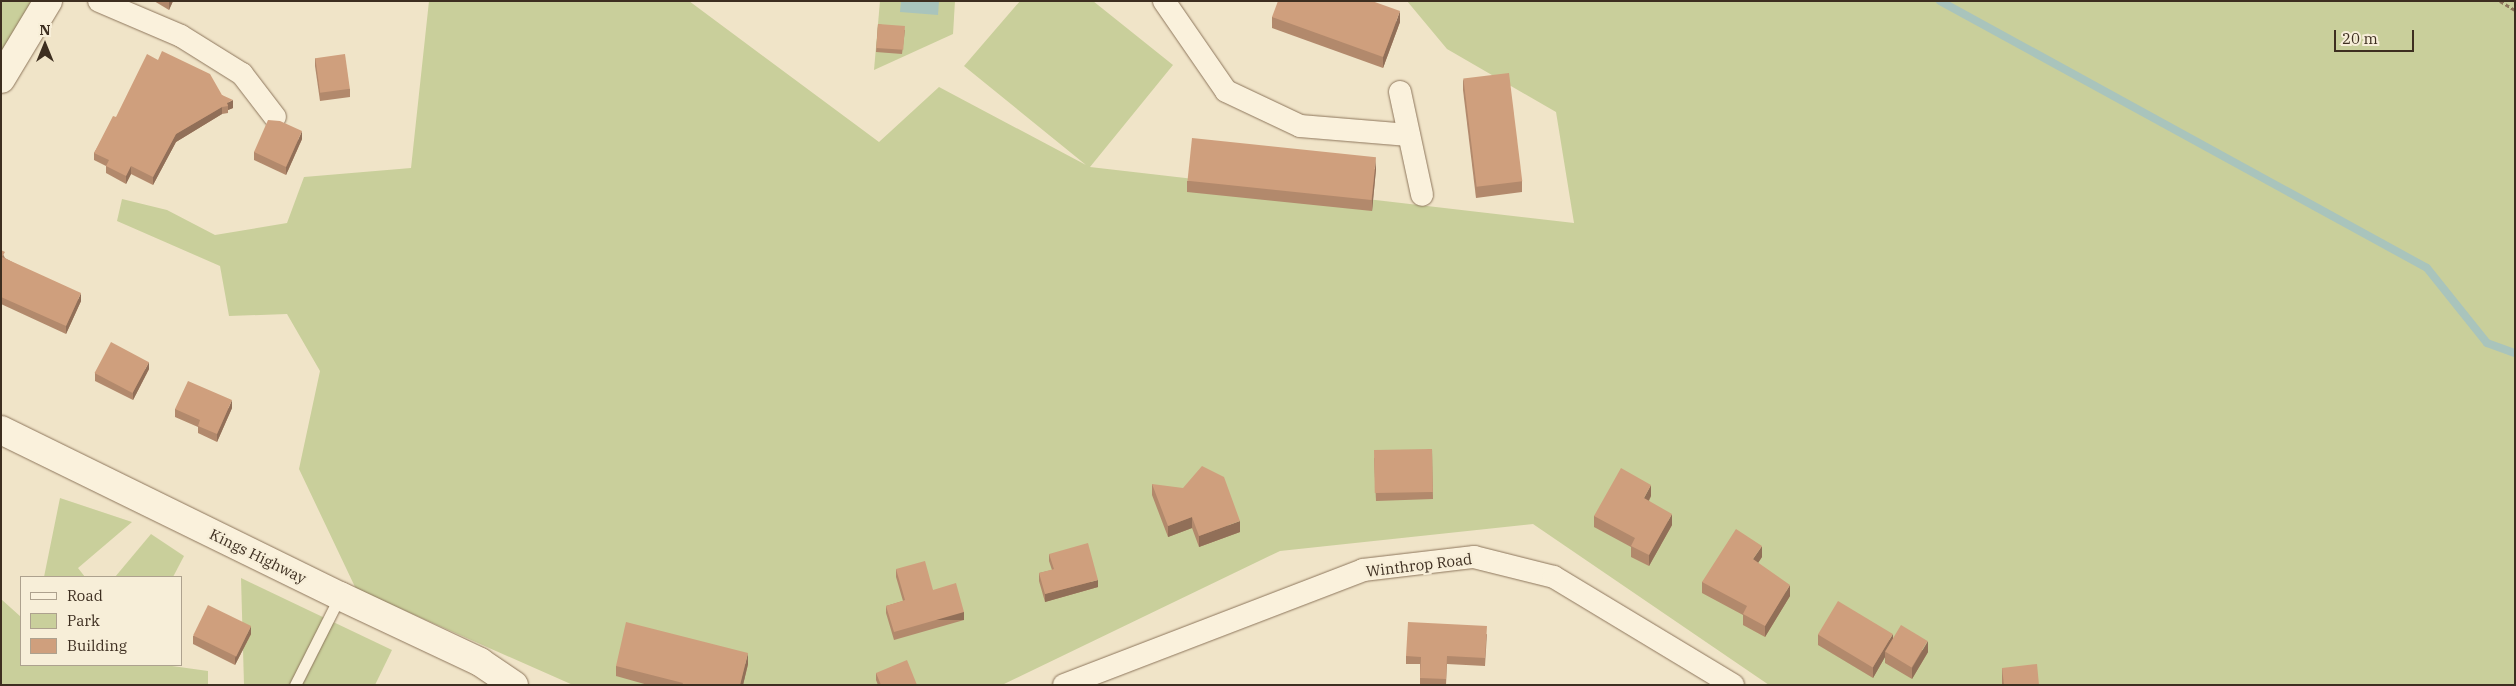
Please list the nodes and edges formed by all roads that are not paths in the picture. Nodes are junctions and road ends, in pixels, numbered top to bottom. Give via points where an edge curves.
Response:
1 (48, 1) edge
2 (99, 1) edge
3 (1164, 1) edge
4 (1, 79) edge
5 (1400, 92) dead end
6 (275, 116) dead end
7 (1409, 135) junction
8 (1422, 195) dead end
9 (1, 430) edge
10 (340, 596) junction
11 (296, 685) edge
12 (514, 685) edge
13 (1064, 685) edge
14 (1733, 685) edge

1 - 4 street
2 - 6 street via 181,36 242,74
3 - 7 street via 1226,91 1300,126
5 - 7 street
7 - 8 street
9 - 10 street, Kings Highway
10 - 11 lane
10 - 12 street, Kings Highway via 480,662
13 - 14 street, Winthrop Road via 1363,570 1474,556 1554,577

